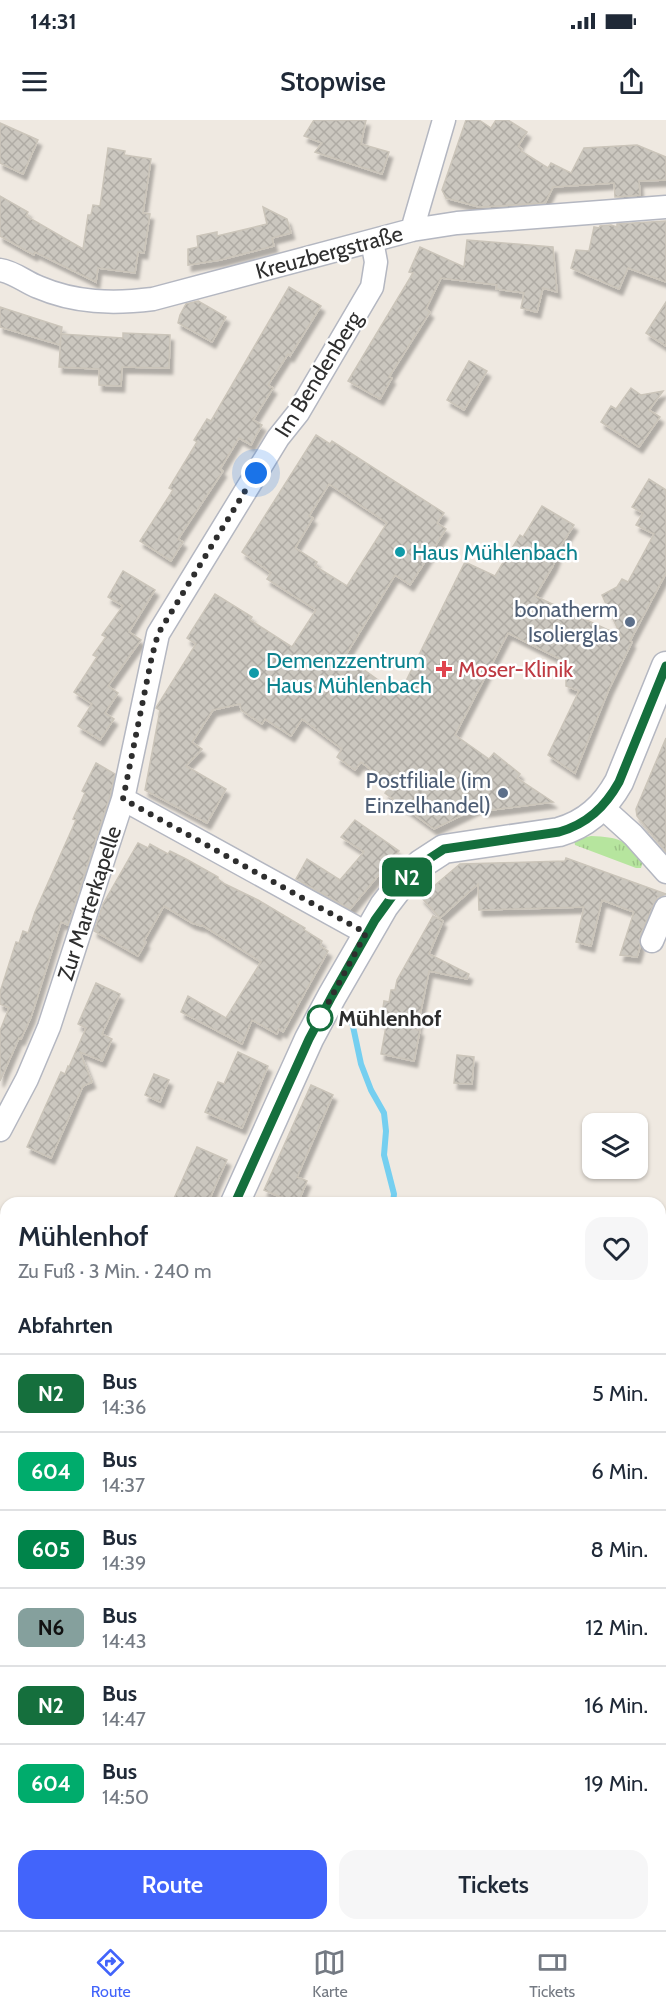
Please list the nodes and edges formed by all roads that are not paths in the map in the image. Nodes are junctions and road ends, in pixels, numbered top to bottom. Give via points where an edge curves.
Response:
1 (444, 120) edge
2 (666, 207) edge
3 (412, 230) junction
4 (372, 241) junction
5 (0, 270) edge
6 (666, 666) edge
7 (123, 799) junction
8 (602, 807) junction
9 (666, 872) edge
10 (666, 908) edge
11 (366, 933) junction
12 (652, 941) dead end
13 (0, 1130) edge
14 (238, 1197) edge

1 - 3 street
2 - 3 street, Kreuzbergstraße
3 - 4 street, Kreuzbergstraße
4 - 5 street, Kreuzbergstraße via 153,299 125,302 72,298
4 - 7 street, Im Bendenberg via 376,262 372,287 298,413 278,438 158,634
6 - 8 street via 619,782
7 - 11 street, Zur Marterkapelle
7 - 13 street, Zur Marterkapelle via 49,1027
8 - 9 street
8 - 11 street via 573,828 559,832 444,849 404,880
10 - 12 street
11 - 14 street via 309,1039

